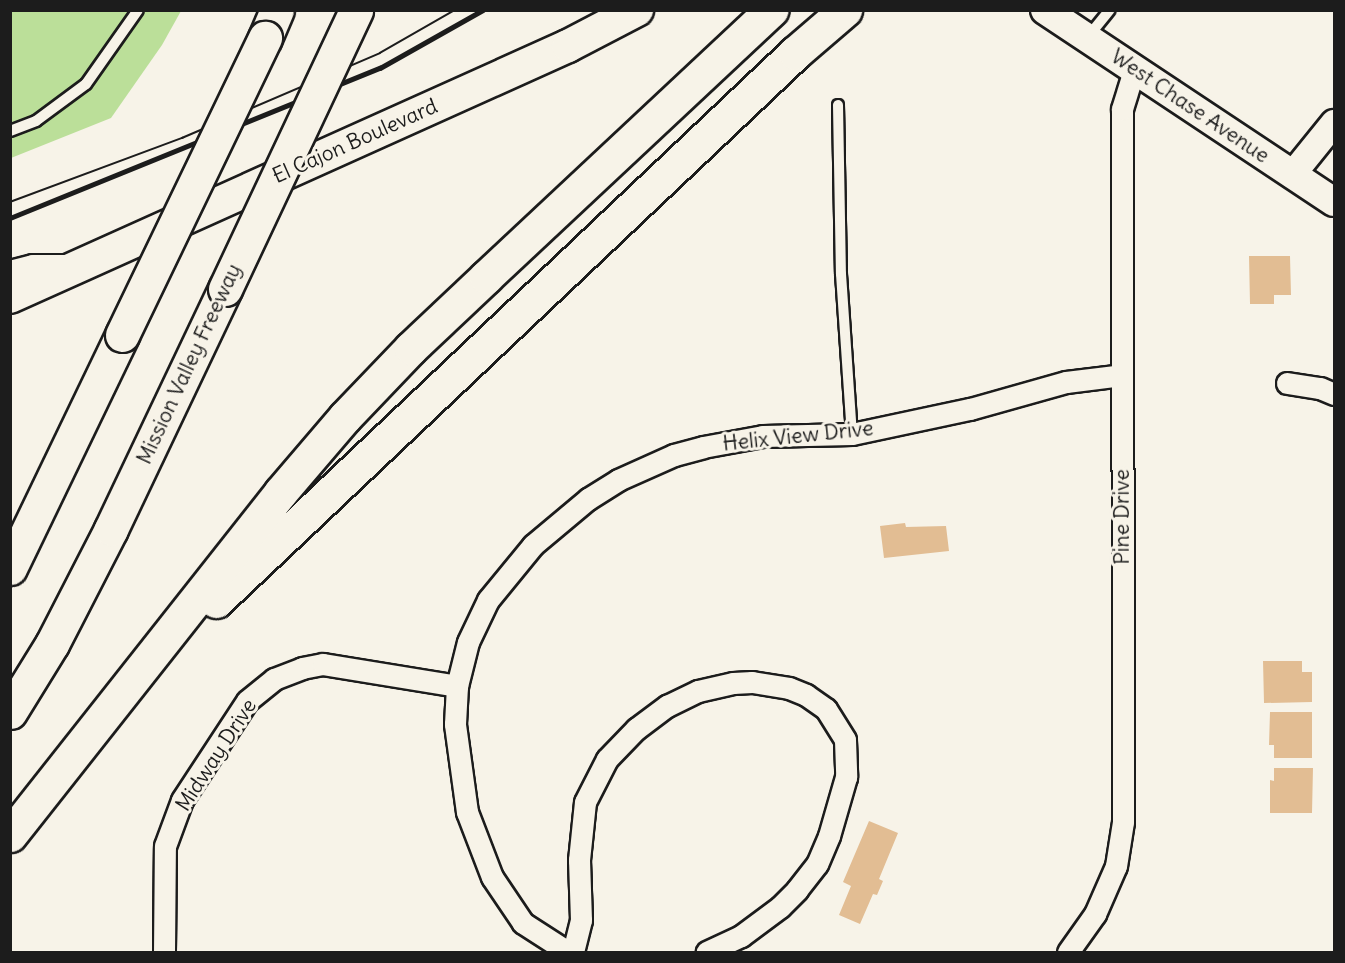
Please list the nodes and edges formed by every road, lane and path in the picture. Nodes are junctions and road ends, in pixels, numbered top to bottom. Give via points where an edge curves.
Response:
1 (138, 10) edge
2 (356, 10) edge
3 (637, 10) edge
4 (771, 10) edge
5 (828, 10) edge
6 (845, 10) edge
7 (1045, 10) edge
8 (1110, 10) edge
9 (271, 24) edge
10 (1087, 38) junction
11 (795, 53) junction
12 (1134, 70) junction
13 (838, 105) dead end
14 (1335, 123) edge
15 (10, 131) edge
16 (1292, 175) junction
17 (1335, 202) edge
18 (72, 269) junction
19 (10, 275) edge
20 (10, 297) edge
21 (1122, 375) junction
22 (1287, 383) dead end
23 (1335, 394) edge
24 (852, 434) junction
25 (10, 568) edge
26 (158, 651) junction
27 (457, 687) junction
28 (10, 712) edge
29 (10, 835) edge
30 (164, 952) edge
31 (568, 952) edge
32 (573, 952) edge
33 (706, 952) edge
34 (1068, 952) edge

1 - 15 lane via 86,84 36,121
2 - 28 highway, Mission Valley Freeway, bridge via 111,529 52,644
3 - 18 main road, El Cajon Boulevard via 568,46
4 - 26 highway via 403,356 280,493
5 - 11 highway
6 - 11 highway
7 - 10 main road, West Chase Avenue
8 - 10 lane
9 - 25 highway, bridge
10 - 12 main road, West Chase Avenue
11 - 26 highway via 239,580
12 - 16 main road, West Chase Avenue
12 - 21 street, Pine Drive via 1122,109
13 - 24 lane via 841,274
14 - 16 street
16 - 17 main road, West Chase Avenue
18 - 19 main road, El Cajon Boulevard via 34,269
18 - 20 main road, El Cajon Boulevard
21 - 24 street, Helix View Drive via 1066,382 970,410
21 - 34 street, Pine Drive via 1123,822 1116,866 1095,914
22 - 23 street
24 - 27 street, Helix View Drive via 763,436 703,447 646,467 588,499 533,545 488,600 468,642
26 - 29 highway
27 - 30 street, Midway Drive via 323,664 274,679 247,701 182,800 165,846
27 - 31 street, Helix View Drive via 455,724 467,812 492,877 523,923
32 - 33 street via 581,920 579,860 585,802 607,759 636,729 667,706 698,691 752,682 789,688 826,709 844,740 846,777 829,836 817,864 780,907 741,936

